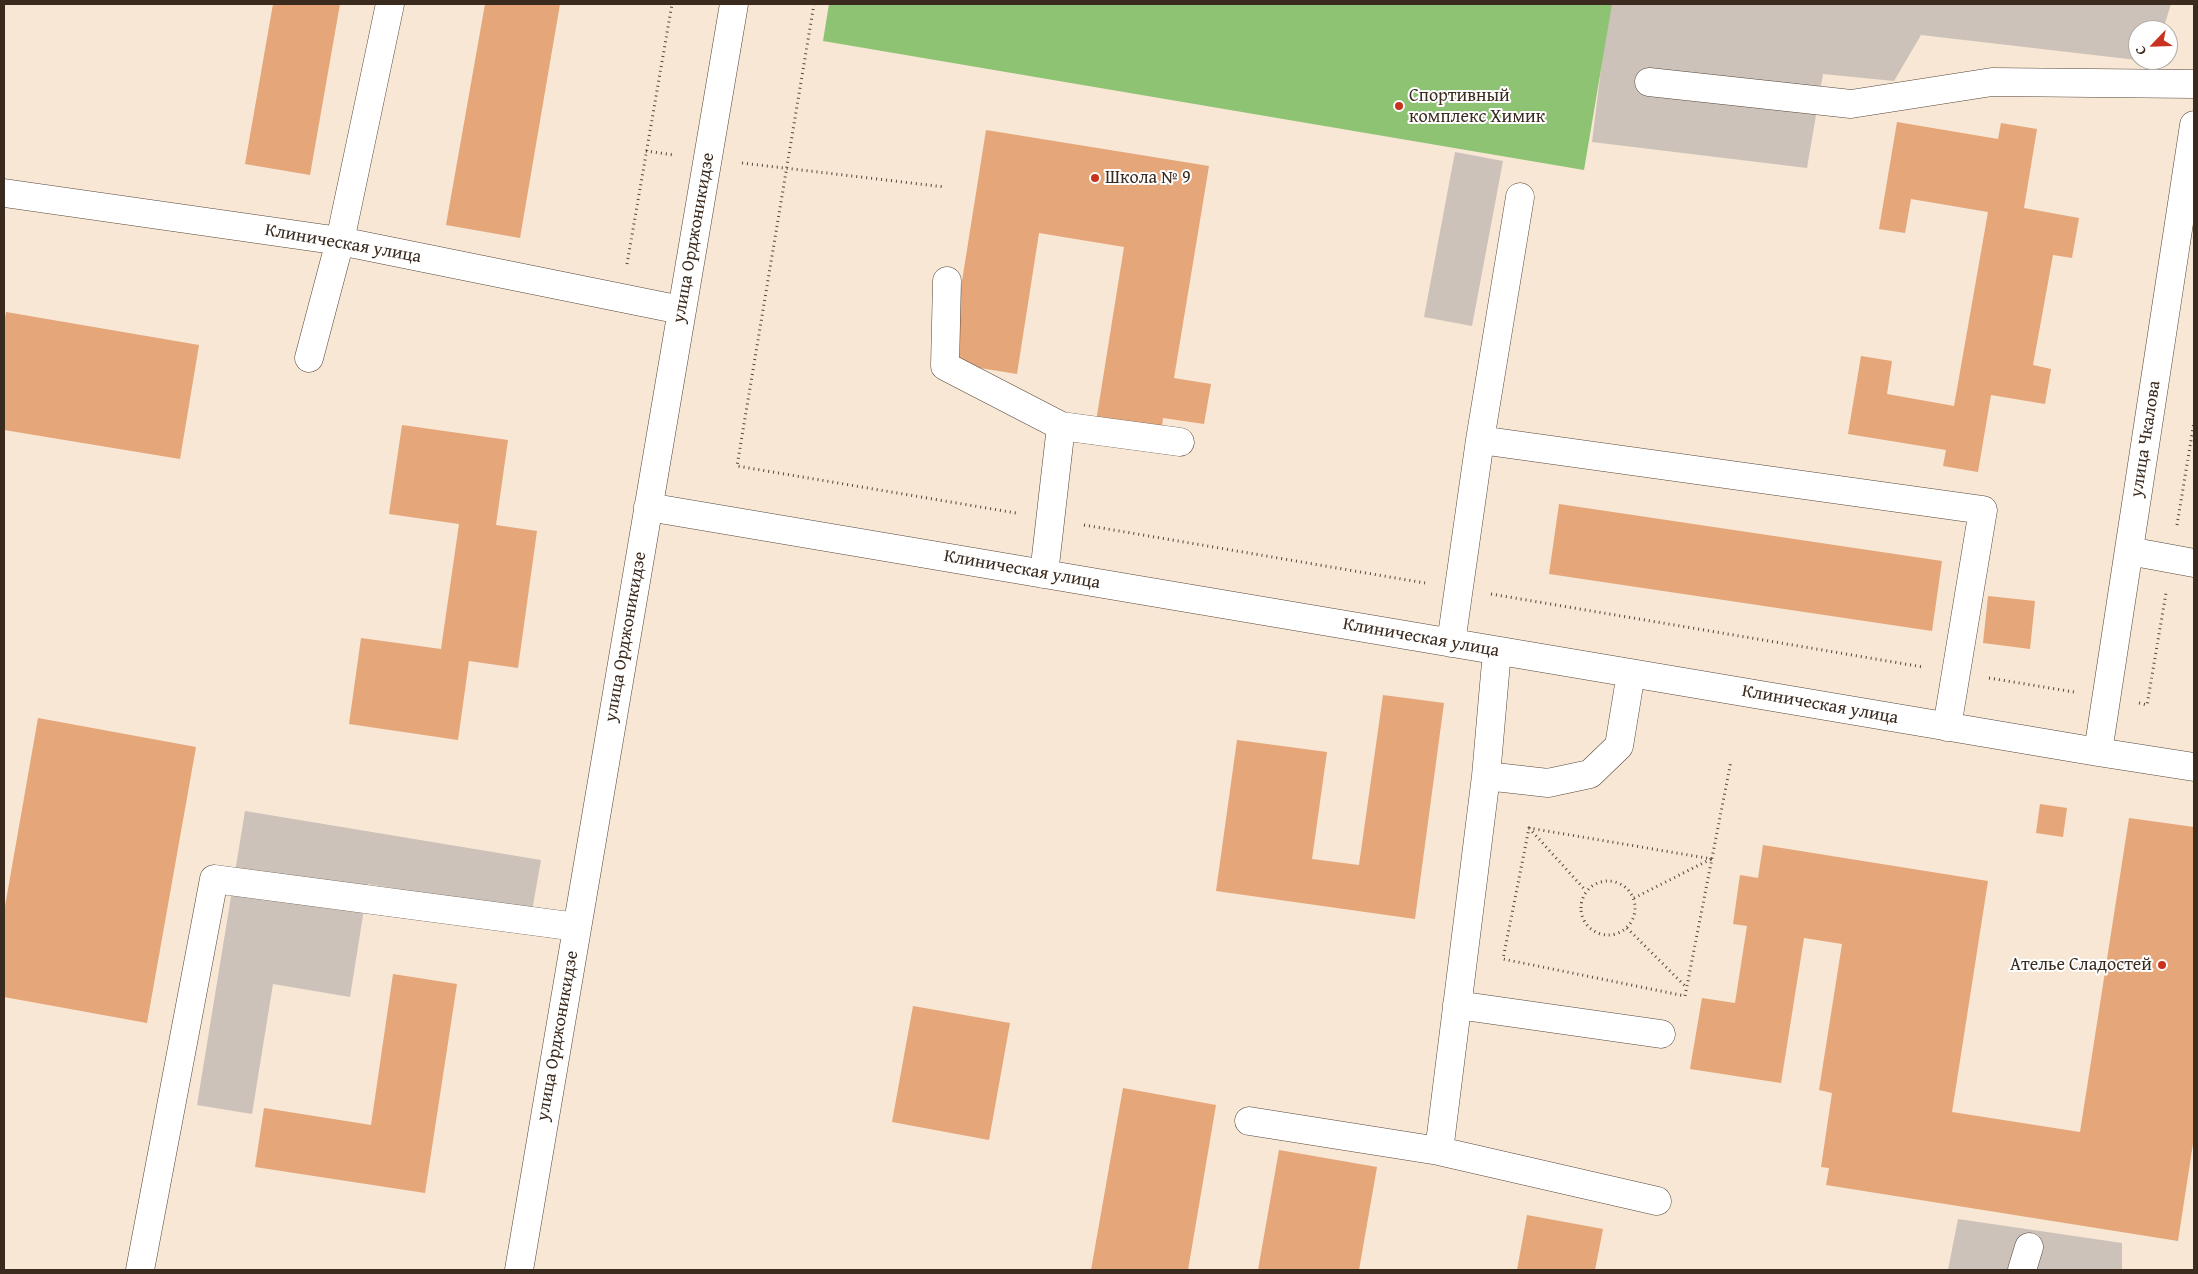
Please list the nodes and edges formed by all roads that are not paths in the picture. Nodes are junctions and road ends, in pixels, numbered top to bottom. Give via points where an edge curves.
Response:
1 (390, 4) edge
2 (734, 4) edge
3 (1648, 82) dead end
4 (2194, 84) edge
5 (2194, 125) edge
6 (2190, 177) edge
7 (4, 193) edge
8 (1520, 197) dead end
9 (340, 241) junction
10 (946, 281) dead end
11 (681, 310) junction
12 (309, 358) dead end
13 (1062, 426) junction
14 (1480, 440) junction
15 (1180, 442) dead end
16 (648, 507) junction
17 (2129, 552) junction
18 (2183, 561) edge
19 (1044, 574) junction
20 (1451, 643) junction
21 (1497, 650) junction
22 (1631, 673) junction
23 (1947, 727) junction
24 (2098, 752) junction
25 (2194, 767) edge
26 (1486, 776) junction
27 (577, 927) junction
28 (1457, 1005) junction
29 (1661, 1034) dead end
30 (1248, 1121) dead end
31 (1439, 1151) junction
32 (1657, 1201) dead end
33 (140, 1270) edge
34 (519, 1270) edge

1 - 9 street
2 - 11 street, улица Орджоникидзе
3 - 4 street via 1851,104 1992,82
5 - 6 street, улица Чкалова
6 - 17 street, улица Чкалова
7 - 9 street, Клиническая улица
8 - 14 street
9 - 11 street, Клиническая улица
9 - 12 street
10 - 13 street via 945,366
11 - 16 street, улица Орджоникидзе
13 - 15 street
13 - 19 street
14 - 20 street
14 - 23 street via 1983,510
16 - 19 street, Клиническая улица
16 - 27 street, улица Орджоникидзе
17 - 18 street
17 - 24 street, улица Чкалова
19 - 20 street, Клиническая улица
20 - 21 street, Клиническая улица
21 - 22 street, Клиническая улица
21 - 26 street
22 - 23 street, Клиническая улица
22 - 26 street via 1619,746 1590,774 1548,783
23 - 24 street, Клиническая улица
24 - 25 street, Клиническая улица
26 - 28 street
27 - 33 street via 214,879
27 - 34 street, улица Орджоникидзе
28 - 29 street
28 - 31 street
30 - 31 street
31 - 32 street

